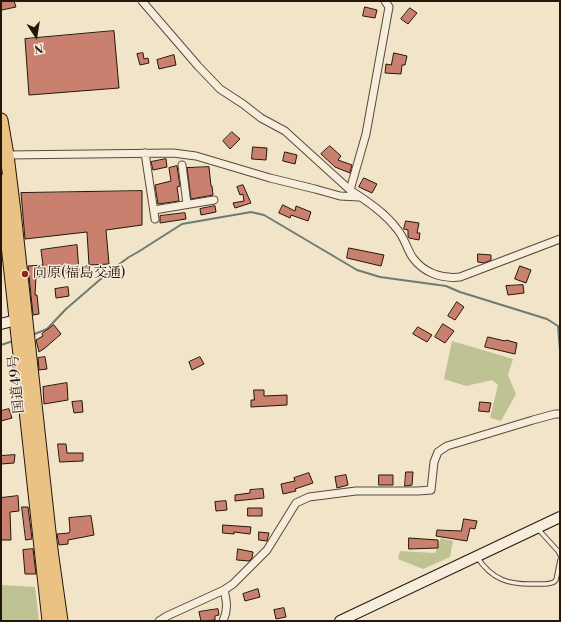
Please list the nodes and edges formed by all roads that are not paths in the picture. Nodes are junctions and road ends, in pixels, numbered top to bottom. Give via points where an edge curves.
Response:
1 (142, 1) edge
2 (385, 1) edge
3 (1, 120) edge
4 (146, 153) junction
5 (7, 155) junction
6 (182, 165) dead end
7 (1, 181) edge
8 (350, 190) junction
9 (362, 197) junction
10 (214, 200) dead end
11 (187, 204) junction
12 (154, 210) junction
13 (155, 219) dead end
14 (560, 240) edge
15 (16, 320) junction
16 (1, 324) edge
17 (560, 414) edge
18 (560, 517) edge
19 (537, 528) junction
20 (560, 555) edge
21 (477, 556) junction
22 (560, 560) edge
23 (224, 590) junction
24 (49, 621) edge
25 (61, 621) edge
26 (159, 621) edge
27 (223, 621) edge
28 (340, 621) edge

1 - 8 street via 220,89 261,118 285,131
2 - 8 street via 389,7 366,134
3 - 5 highway, 国道49号
4 - 5 street
4 - 9 street via 196,156 340,196
4 - 12 street
5 - 25 highway, 国道49号
6 - 11 street
7 - 15 highway, 国道49号
8 - 9 street
9 - 14 street via 397,228 418,264 435,275 460,277
10 - 11 street
11 - 12 street
12 - 13 street
15 - 16 street
15 - 24 highway, 国道49号
17 - 23 street via 447,446 438,452 434,462 431,490 350,491 309,498 296,503 267,550
18 - 19 street
19 - 20 lane
19 - 21 street
21 - 22 lane via 482,565 496,578 505,582 530,585 554,582
21 - 28 street
23 - 26 street
23 - 27 street via 227,612

